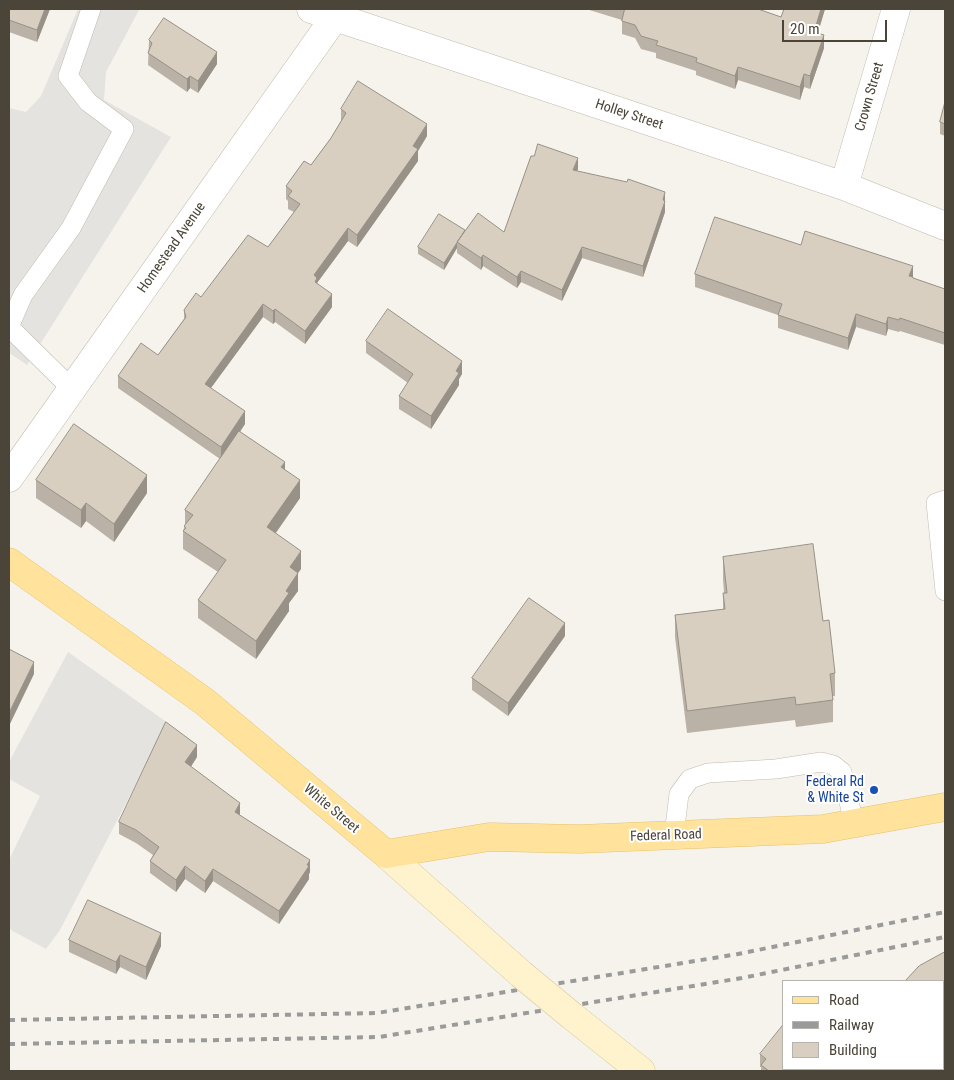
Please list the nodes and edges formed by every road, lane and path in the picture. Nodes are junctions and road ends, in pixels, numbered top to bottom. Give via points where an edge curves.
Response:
1 (896, 9) edge
2 (317, 11) edge
3 (90, 12) edge
4 (844, 186) junction
5 (945, 226) edge
6 (72, 389) junction
7 (9, 478) edge
8 (945, 500) edge
9 (9, 562) edge
10 (945, 591) edge
11 (945, 807) edge
12 (854, 824) junction
13 (674, 835) junction
14 (386, 854) junction
15 (641, 1071) edge

1 - 4 street, Crown Street
2 - 4 street, Holley Street
2 - 6 street, Homestead Avenue
3 - 6 lane via 68,76 88,102 124,129 71,228 23,295 9,327
4 - 5 street, Holley Street
6 - 7 street, Homestead Avenue
8 - 10 lane via 936,503
9 - 14 main road, White Street via 205,702
11 - 12 main road, Federal Road
12 - 13 main road, Federal Road via 823,829
12 - 13 lane via 842,772 821,762 776,769 708,773 690,780 679,794
13 - 14 main road, Federal Road via 579,839 489,837
14 - 15 main road, White Street, bridge via 521,974

